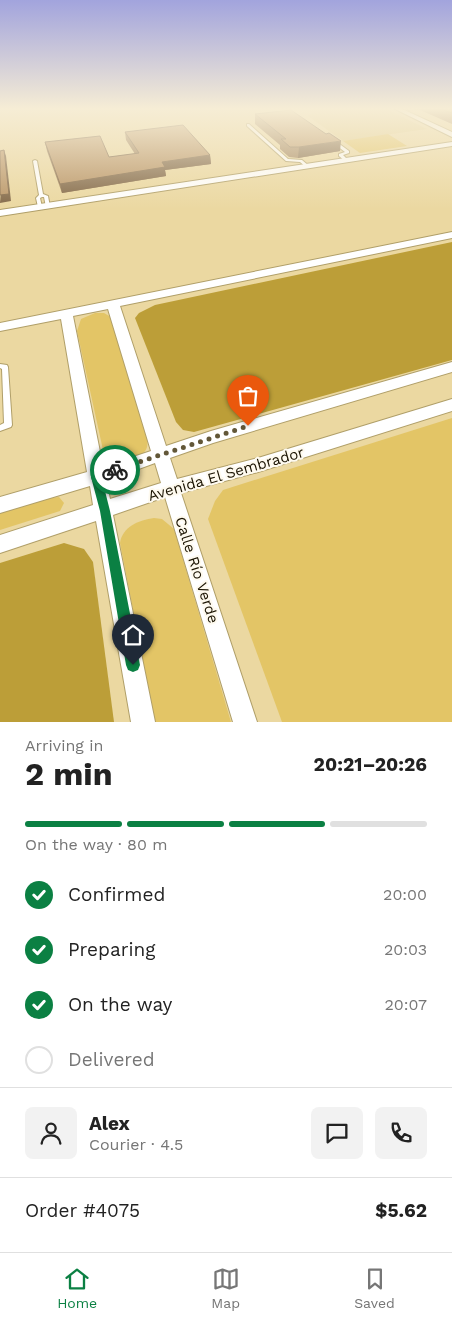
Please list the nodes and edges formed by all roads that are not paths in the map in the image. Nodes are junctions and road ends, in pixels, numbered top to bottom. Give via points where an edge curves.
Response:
1 (267, 142) edge
2 (334, 142) edge
3 (452, 144) edge
4 (346, 160) junction
5 (35, 161) dead end
6 (307, 166) junction
7 (41, 195) junction
8 (44, 207) junction
9 (0, 213) edge
10 (452, 235) edge
11 (112, 304) junction
12 (66, 313) junction
13 (0, 327) edge
14 (0, 366) edge
15 (452, 367) edge
16 (452, 405) edge
17 (0, 428) edge
18 (162, 454) junction
19 (96, 477) junction
20 (170, 488) junction
21 (0, 505) edge
22 (105, 511) junction
23 (0, 544) edge
24 (143, 722) edge
25 (245, 722) edge

1 - 6 lane via 287,160 301,161
2 - 4 lane via 348,152 340,155
3 - 4 street
4 - 6 street
5 - 7 lane
6 - 8 street
7 - 8 lane via 38,198
7 - 8 lane via 46,196
8 - 9 street
10 - 11 street
11 - 12 street
11 - 18 street, Calle Río Verde
12 - 13 street
12 - 19 street
14 - 17 lane via 5,367 8,425
15 - 18 street
16 - 20 street, Avenida El Sembrador via 258,465
18 - 19 street
18 - 20 street, Calle Río Verde
19 - 21 street
19 - 22 street
20 - 22 street, Avenida El Sembrador
20 - 25 street, Calle Río Verde
22 - 23 street, Avenida El Sembrador
22 - 24 street

